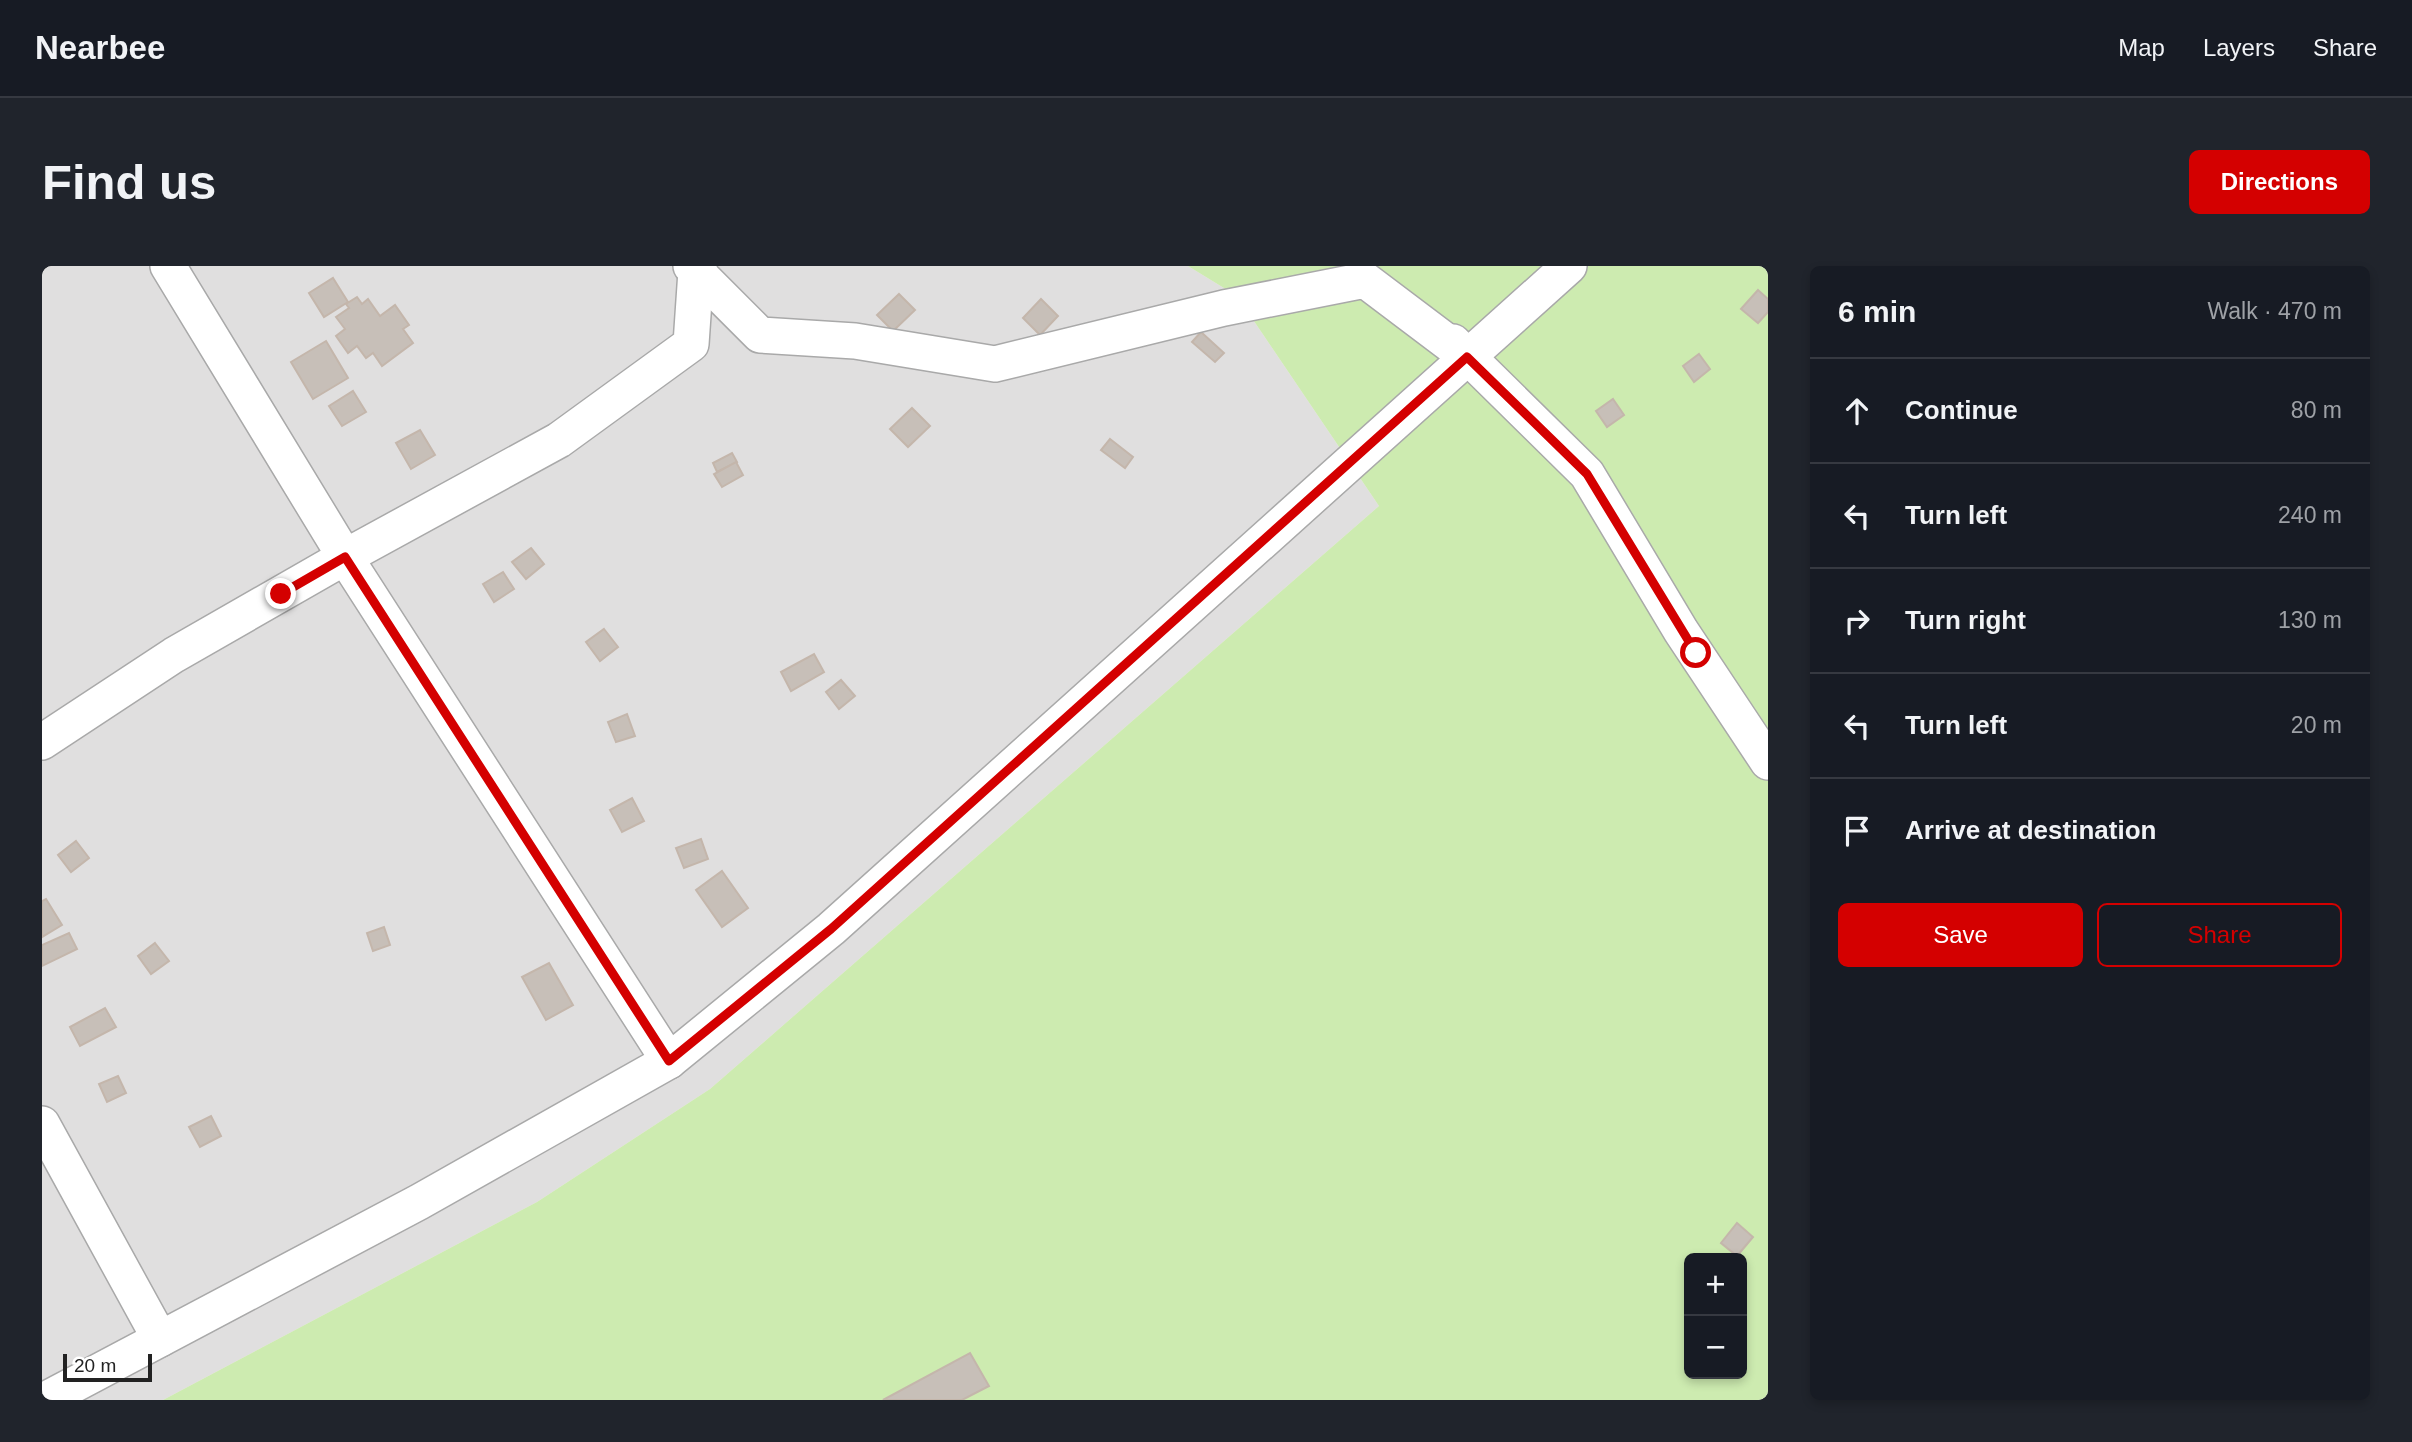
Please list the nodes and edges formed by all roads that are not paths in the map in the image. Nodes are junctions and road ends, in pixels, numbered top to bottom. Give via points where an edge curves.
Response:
1 (168, 266) edge
2 (1385, 266) edge
3 (1569, 266) edge
4 (695, 268) edge
5 (1467, 357) junction
6 (345, 557) junction
7 (42, 741) edge
8 (1768, 761) edge
9 (669, 1061) junction
10 (42, 1124) edge
11 (160, 1339) junction
12 (45, 1400) edge

1 - 6 street
2 - 5 street
3 - 5 street
4 - 5 street via 760,335 855,341 995,364 1224,308 1365,281
4 - 6 street via 691,344 559,440
5 - 8 street via 1587,474 1681,631
5 - 9 street via 831,929
6 - 7 street via 174,655
6 - 9 street
9 - 11 street via 419,1202
10 - 11 street
11 - 12 street

